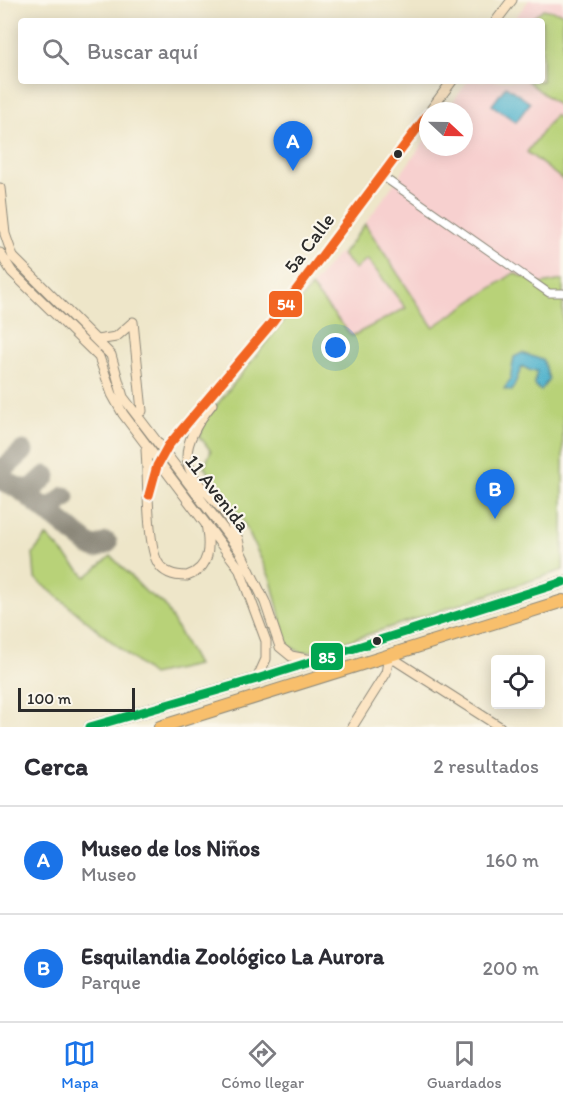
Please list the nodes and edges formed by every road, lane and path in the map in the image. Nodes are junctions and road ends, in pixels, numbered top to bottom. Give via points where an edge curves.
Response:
1 (510, 2) edge
2 (498, 18) edge
3 (450, 84) edge
4 (436, 102) edge
5 (419, 126) edge
6 (382, 176) junction
7 (0, 188) edge
8 (0, 253) edge
9 (563, 293) edge
10 (270, 325) junction
11 (97, 340) junction
12 (142, 411) dead end
13 (168, 446) dead end
14 (146, 450) dead end
15 (157, 466) dead end
16 (149, 495) junction
17 (206, 522) junction
18 (240, 551) junction
19 (563, 582) edge
20 (563, 602) edge
21 (389, 656) junction
22 (312, 660) junction
23 (257, 679) junction
24 (90, 727) edge
25 (160, 727) edge
26 (353, 727) edge
27 (500, 727) edge

1 - 2 main road
3 - 4 main road, 5a Calle
5 - 6 main road, 5a Calle
6 - 9 street via 549,293
6 - 10 main road, 5a Calle
7 - 11 main road, 11 Avenida via 8,246 19,264
8 - 17 main road, 11 Avenida via 6,265 99,357 123,414
10 - 13 main road, 5a Calle
10 - 18 main road via 194,427 186,448 188,467 232,526
11 - 12 main road via 116,337 133,322
11 - 18 main road, 11 Avenida via 111,355 123,397
14 - 16 main road
15 - 16 main road
16 - 17 main road via 154,555 170,574 187,576 203,566 209,548
17 - 23 main road, 11 Avenida via 239,568 262,630 267,650
18 - 22 main road, 11 Avenida via 265,602 280,647 291,656
19 - 22 highway
20 - 21 highway
21 - 25 highway
21 - 26 main road via 386,673
21 - 27 main road
22 - 23 highway
23 - 24 highway

